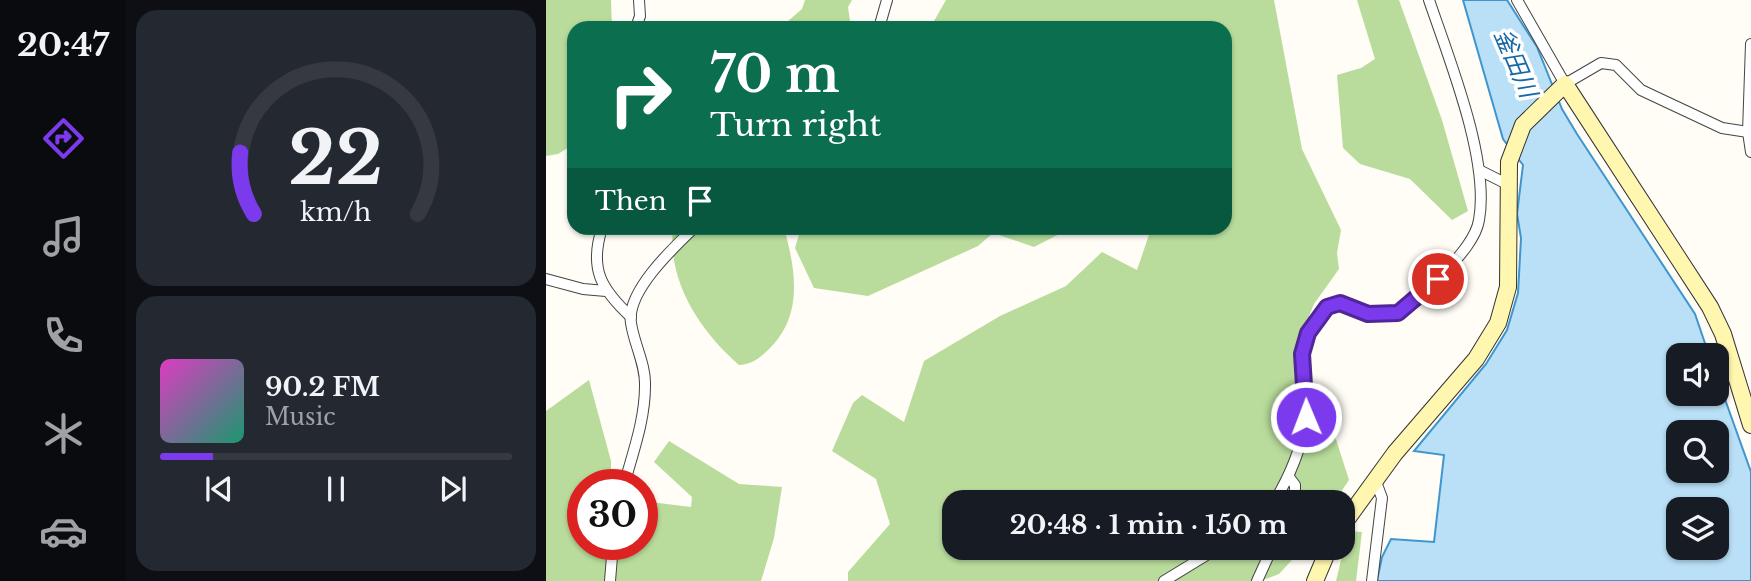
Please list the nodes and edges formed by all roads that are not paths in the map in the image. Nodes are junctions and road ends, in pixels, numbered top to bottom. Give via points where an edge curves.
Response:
1 (639, 0) edge
2 (887, 0) edge
3 (1429, 0) edge
4 (1517, 0) edge
5 (638, 21) edge
6 (881, 21) edge
7 (1751, 44) edge
8 (1560, 88) junction
9 (1748, 132) junction
10 (1751, 152) edge
11 (1479, 170) junction
12 (1507, 184) junction
13 (600, 235) edge
14 (687, 235) edge
15 (546, 279) edge
16 (606, 292) junction
17 (631, 317) junction
18 (1751, 425) edge
19 (628, 469) edge
20 (1289, 477) junction
21 (1375, 479) junction
22 (1281, 490) edge
23 (1295, 490) edge
24 (1355, 507) edge
25 (612, 560) edge
26 (1198, 560) edge
27 (1267, 560) edge
28 (1324, 560) edge
29 (610, 581) edge
30 (1164, 581) edge
31 (1257, 581) edge
32 (1315, 581) edge
33 (1372, 581) edge

1 - 5 street
2 - 6 street
3 - 11 street
4 - 8 street
7 - 9 street
8 - 9 street via 1601,63 1616,65 1641,90 1722,128
8 - 12 street via 1523,125 1509,162
8 - 18 street via 1710,307
9 - 10 street
11 - 12 street
11 - 20 street via 1479,223 1464,249 1427,291 1398,313 1368,314 1340,303 1327,307 1308,333 1302,354 1306,417
12 - 21 street via 1508,287 1498,323 1476,359
13 - 16 street via 595,260
14 - 17 street via 660,260 643,285
15 - 16 street
16 - 17 street
17 - 19 street via 646,383 643,417
20 - 22 street
20 - 23 street
21 - 24 street
21 - 33 street via 1382,498
25 - 29 street
26 - 30 street
27 - 31 street
28 - 32 street

